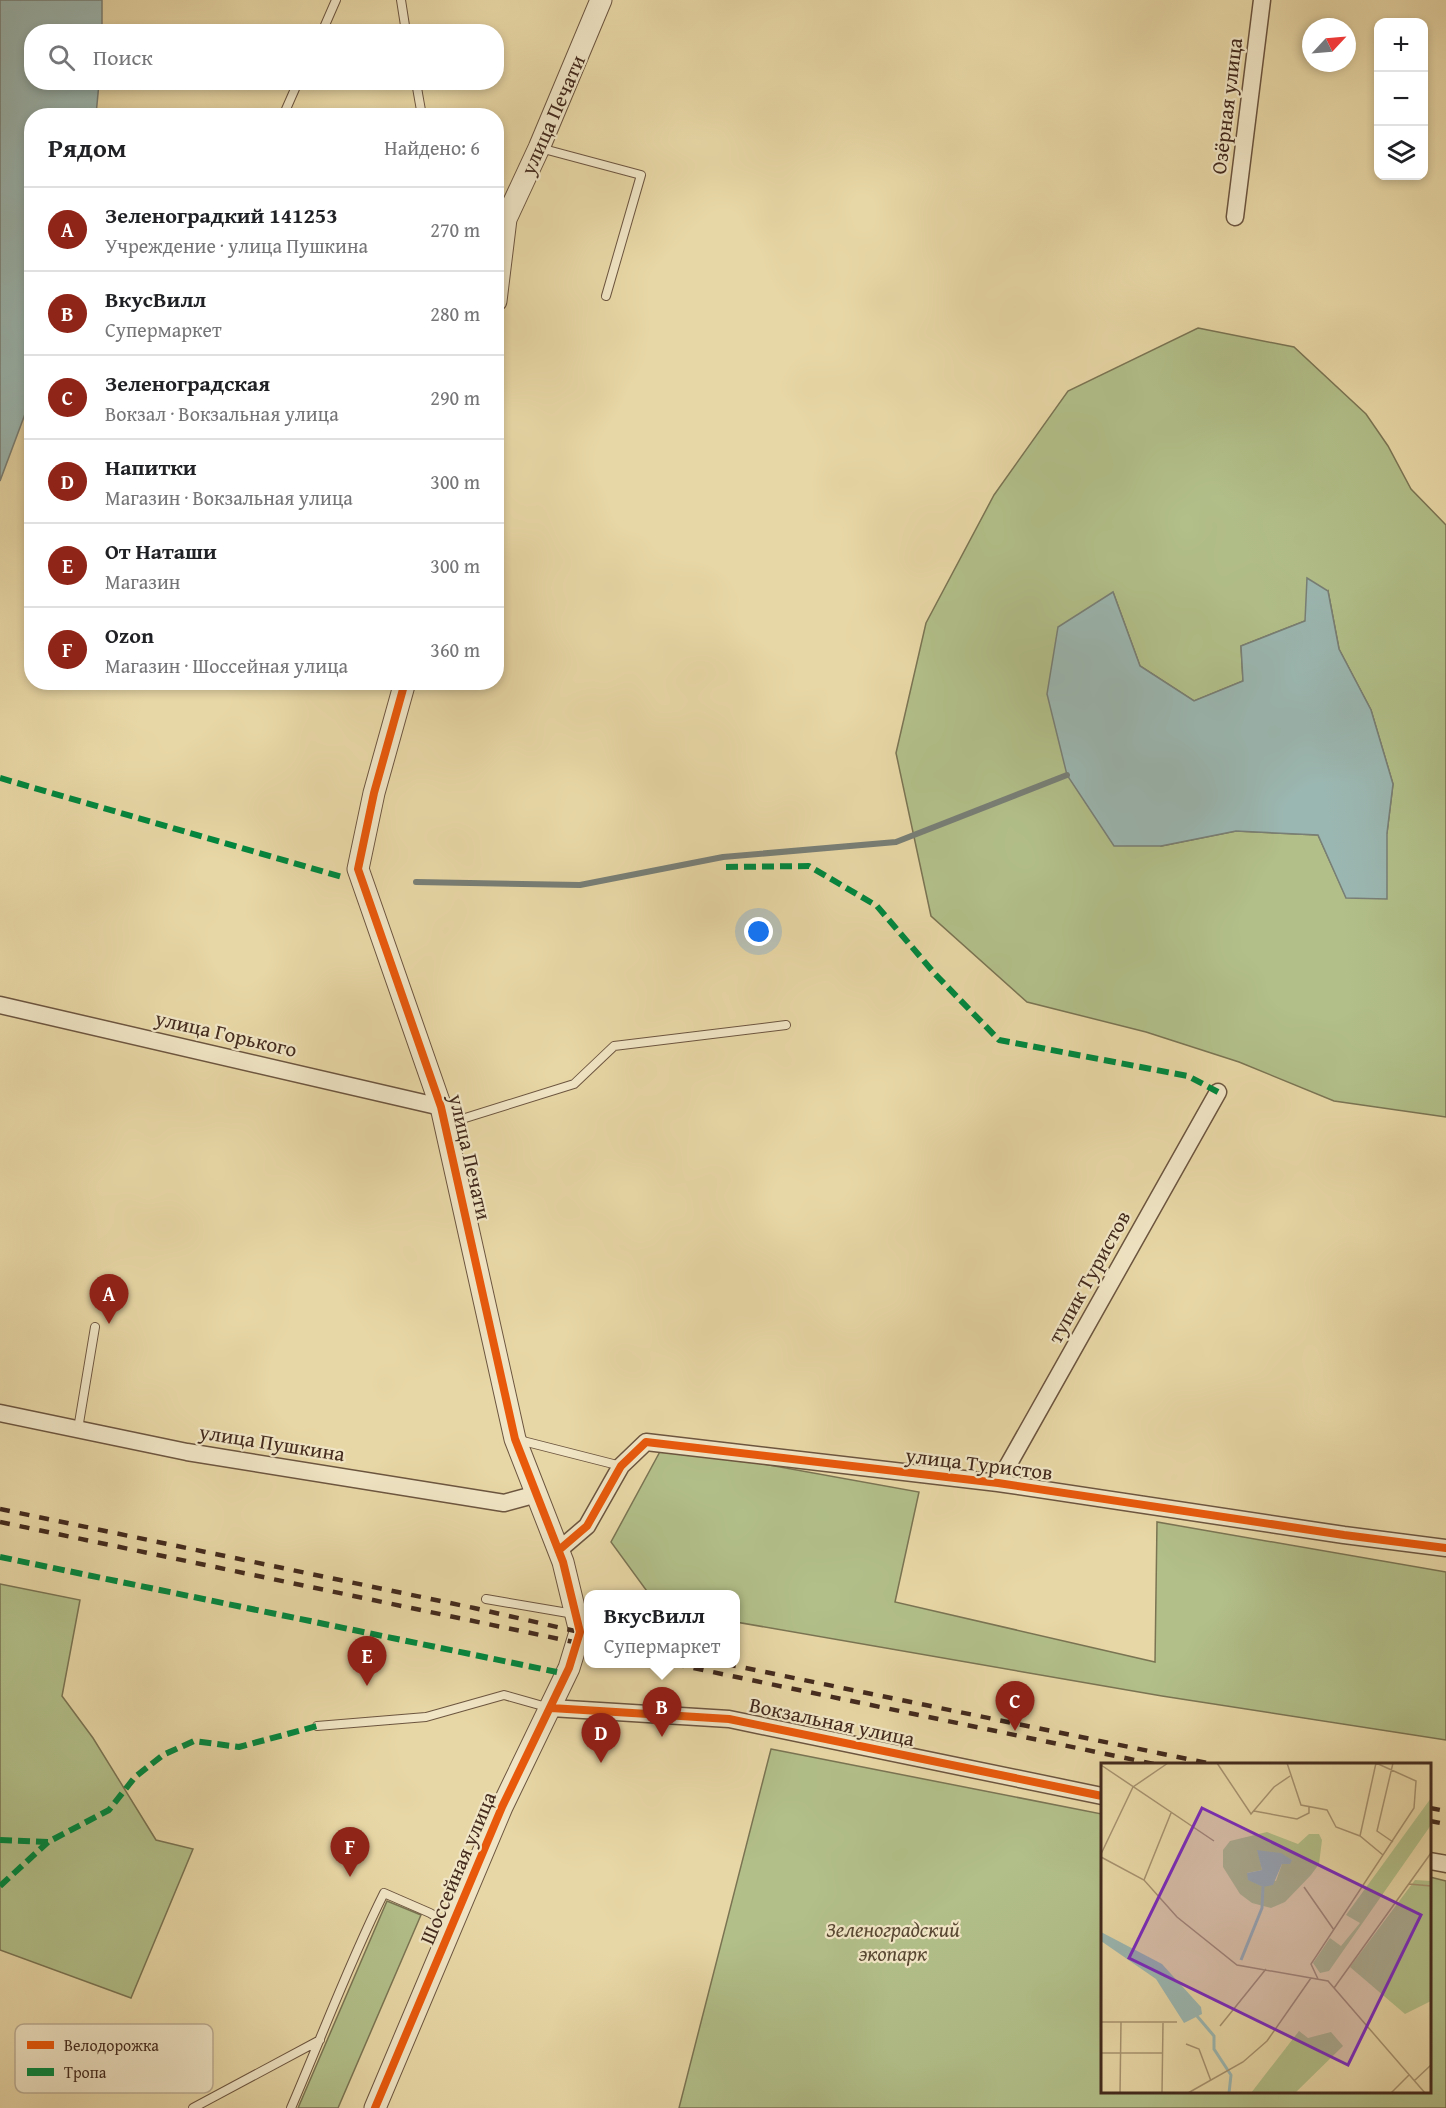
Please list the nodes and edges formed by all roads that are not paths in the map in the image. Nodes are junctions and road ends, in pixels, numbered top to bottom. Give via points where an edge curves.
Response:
1 (336, 0) edge
2 (401, 0) edge
3 (602, 0) edge
4 (1263, 0) edge
5 (326, 24) edge
6 (405, 24) edge
7 (294, 90) edge
8 (417, 90) edge
9 (286, 108) edge
10 (421, 108) edge
11 (539, 148) junction
12 (1235, 217) dead end
13 (504, 235) edge
14 (606, 296) dead end
15 (403, 690) edge
16 (0, 1005) edge
17 (786, 1025) dead end
18 (1218, 1092) dead end
19 (443, 1116) junction
20 (95, 1327) dead end
21 (0, 1413) edge
22 (78, 1429) junction
23 (515, 1439) junction
24 (621, 1466) junction
25 (998, 1484) junction
26 (537, 1494) junction
27 (1446, 1548) edge
28 (559, 1550) junction
29 (486, 1599) dead end
30 (577, 1614) junction
31 (577, 1643) joint
32 (551, 1708) junction
33 (317, 1726) dead end
34 (1101, 1796) edge
35 (1431, 1862) edge
36 (1446, 1864) edge
37 (452, 1926) junction
38 (321, 2040) junction
39 (193, 2108) edge
40 (291, 2108) edge
41 (375, 2108) edge

1 - 5 lane
2 - 6 lane
3 - 11 street, улица Печати
4 - 12 street, Озёрная улица
7 - 9 lane
8 - 10 lane
11 - 13 street, улица Печати via 506,219
11 - 14 lane via 641,175
15 - 19 street, улица Печати via 358,868
16 - 19 street, улица Горького
17 - 19 lane via 614,1046 574,1084
18 - 25 street, тупик Туристов
19 - 23 street, улица Печати
20 - 22 lane
21 - 22 street, улица Пушкина
22 - 26 street, улица Пушкина via 187,1452 504,1503
23 - 24 lane
23 - 26 street, улица Печати
24 - 25 street, улица Туристов via 646,1442
24 - 28 street, улица Туристов via 587,1526
25 - 27 street, улица Туристов
26 - 28 street, улица Печати
28 - 30 street, улица Печати
29 - 30 lane
30 - 31 street, улица Печати
31 - 32 street, Шоссейная улица
32 - 33 lane via 504,1695 426,1717
32 - 34 street, Вокзальная улица via 729,1719
32 - 37 street, Шоссейная улица via 502,1807
35 - 36 street
37 - 38 lane via 384,1893
37 - 41 street, Шоссейная улица
38 - 39 lane
38 - 40 lane

